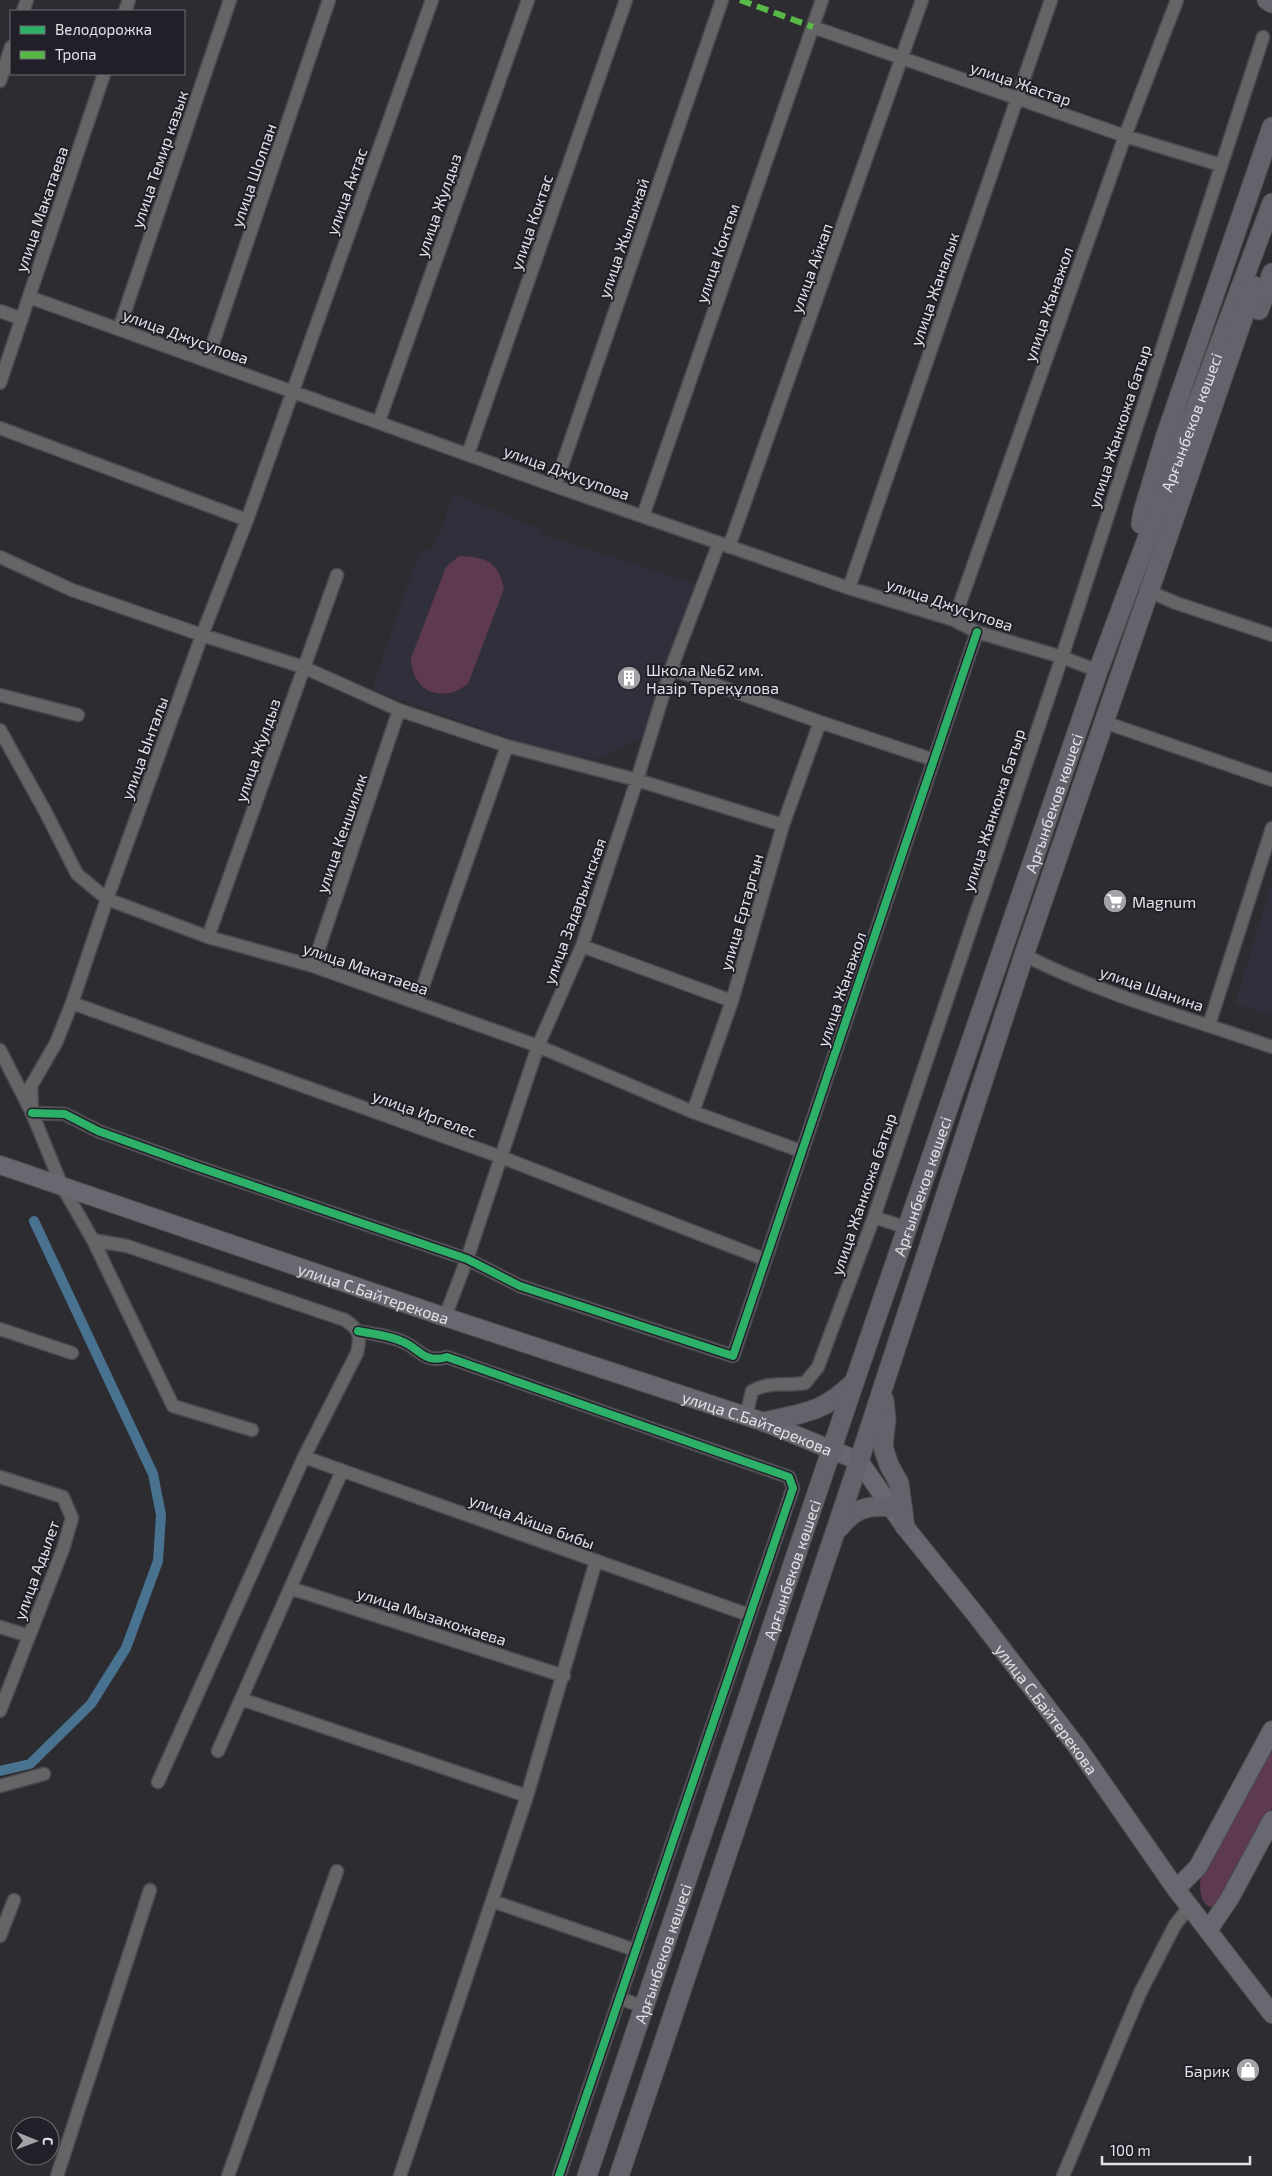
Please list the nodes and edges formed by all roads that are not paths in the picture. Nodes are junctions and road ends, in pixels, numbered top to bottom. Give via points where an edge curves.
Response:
1 (230, 0) edge
2 (330, 0) edge
3 (432, 0) edge
4 (528, 0) edge
5 (626, 0) edge
6 (722, 0) edge
7 (822, 0) edge
8 (922, 0) edge
9 (1051, 0) edge
10 (1177, 0) edge
11 (1267, 0) edge
12 (1272, 3) edge
13 (812, 28) junction
14 (1262, 37) dead end
15 (10, 50) edge
16 (903, 59) junction
17 (104, 75) edge
18 (0, 81) edge
19 (1016, 98) junction
20 (1272, 126) edge
21 (1125, 136) junction
22 (1221, 165) junction
23 (1272, 203) edge
24 (1272, 234) edge
25 (1272, 273) edge
26 (29, 297) junction
27 (0, 311) edge
28 (22, 318) junction
29 (118, 329) junction
30 (207, 361) junction
31 (0, 383) edge
32 (292, 393) junction
33 (379, 422) junction
34 (0, 428) edge
35 (468, 454) junction
36 (555, 486) junction
37 (643, 516) junction
38 (247, 520) junction
39 (724, 545) junction
40 (0, 556) edge
41 (1137, 561) junction
42 (1158, 564) junction
43 (337, 575) dead end
44 (849, 588) junction
45 (1148, 591) junction
46 (954, 620) junction
47 (977, 632) junction
48 (202, 635) junction
49 (1272, 635) edge
50 (1062, 657) junction
51 (303, 667) junction
52 (671, 669) junction
53 (1098, 671) junction
54 (0, 695) edge
55 (399, 710) junction
56 (78, 715) dead end
57 (820, 722) junction
58 (1104, 722) junction
59 (0, 730) edge
60 (507, 746) junction
61 (934, 760) junction
62 (637, 780) junction
63 (1272, 780) edge
64 (783, 826) junction
65 (1272, 828) edge
66 (107, 899) junction
67 (208, 937) junction
68 (582, 946) junction
69 (1024, 955) junction
70 (313, 966) junction
71 (417, 1002) junction
72 (732, 1002) junction
73 (72, 1003) junction
74 (1209, 1025) junction
75 (538, 1046) junction
76 (1272, 1047) edge
77 (0, 1050) edge
78 (693, 1112) junction
79 (32, 1113) junction
80 (801, 1151) junction
81 (501, 1157) junction
82 (0, 1165) edge
83 (62, 1186) junction
84 (874, 1217) junction
85 (907, 1228) junction
86 (93, 1240) junction
87 (467, 1259) junction
88 (764, 1259) junction
89 (445, 1317) junction
90 (0, 1329) edge
91 (358, 1331) junction
92 (72, 1353) dead end
93 (854, 1383) junction
94 (882, 1391) junction
95 (746, 1416) junction
96 (764, 1422) junction
97 (252, 1430) dead end
98 (832, 1450) junction
99 (304, 1457) junction
100 (859, 1461) junction
101 (342, 1471) junction
102 (0, 1477) edge
103 (892, 1507) junction
104 (906, 1527) junction
105 (835, 1533) junction
106 (596, 1561) junction
107 (290, 1588) junction
108 (749, 1615) junction
109 (0, 1627) edge
110 (29, 1636) junction
111 (564, 1676) junction
112 (241, 1699) junction
113 (0, 1711) edge
114 (1272, 1730) edge
115 (218, 1751) dead end
116 (44, 1774) dead end
117 (158, 1782) dead end
118 (0, 1786) edge
119 (527, 1796) junction
120 (1272, 1820) edge
121 (338, 1871) dead end
122 (1176, 1889) junction
123 (150, 1890) dead end
124 (14, 1900) dead end
125 (492, 1901) junction
126 (1190, 1906) junction
127 (1209, 1929) junction
128 (0, 1936) edge
129 (635, 1950) junction
130 (619, 1998) junction
131 (644, 2007) junction
132 (1272, 2014) edge
133 (57, 2176) edge
134 (228, 2176) edge
135 (400, 2176) edge
136 (559, 2176) edge
137 (587, 2176) edge
138 (619, 2176) edge
139 (1063, 2176) edge

1 - 29 street, улица Темир казык
2 - 30 street, улица Шолпан
3 - 32 street, улица Актас
4 - 33 street, улица Жулдыз
5 - 35 street, улица Коктас
6 - 36 street, улица Жылыжай
7 - 13 street, улица Коктем
8 - 16 street, улица Айкап
9 - 19 street, улица Жаналык
10 - 21 street, улица Жанажол
11 - 12 main road
13 - 16 street, улица Жастар
13 - 37 street, улица Коктем
14 - 22 street, улица Жанкожа батыр
15 - 18 street
16 - 19 street, улица Жастар
16 - 39 street, улица Айкап
17 - 26 street, улица Макатаева
19 - 21 street, улица Жастар
19 - 44 street, улица Жаналык
20 - 41 main road via 1166,435 1143,512
21 - 22 street, улица Жастар
21 - 46 street, улица Жанажол
22 - 50 street, улица Жанкожа батыр
23 - 41 main road, Арғынбеков көшесі
24 - 42 main road, Арғынбеков көшесі
25 - 42 main road via 1197,481
26 - 28 street, улица Макатаева
26 - 29 street, улица Джусупова
27 - 28 street
28 - 31 street, улица Макатаева
29 - 30 street, улица Джусупова
30 - 32 street, улица Джусупова
32 - 33 street, улица Джусупова
32 - 38 street, улица Ынталы
33 - 35 street, улица Джусупова
34 - 38 street
35 - 36 street, улица Джусупова
36 - 37 street, улица Джусупова
37 - 39 street, улица Джусупова
38 - 48 street, улица Ынталы
39 - 44 street, улица Джусупова
39 - 52 street, улица Задарьинская
40 - 48 street via 72,590
41 - 53 main road, Арғынбеков көшесі
42 - 45 main road, Арғынбеков көшесі
43 - 51 street, улица Жулдыз
44 - 46 street, улица Джусупова
45 - 49 street via 1176,604
45 - 58 main road, Арғынбеков көшесі
46 - 47 street, улица Джусупова
47 - 50 street, улица Джусупова
47 - 61 street, улица Жанажол
48 - 51 street
48 - 66 street, улица Ынталы
50 - 53 street, улица Джусупова
50 - 84 street, улица Жанкожа батыр
51 - 55 street
51 - 67 street, улица Жулдыз
52 - 57 street
52 - 62 street, улица Задарьинская
53 - 85 main road, Арғынбеков көшесі
54 - 56 street
55 - 60 street
55 - 70 street, улица Кеншилик
57 - 61 street
57 - 64 street, улица Ертаргын
58 - 63 street
58 - 69 main road, Арғынбеков көшесі
59 - 66 street, улица Макатаева via 77,874
60 - 62 street
60 - 71 street
61 - 80 street, улица Жанажол
62 - 64 street
62 - 68 street, улица Задарьинская
64 - 72 street, улица Ертаргын
65 - 74 street
66 - 67 street, улица Макатаева
66 - 73 street, улица Ынталы
67 - 70 street, улица Макатаева
68 - 72 street
68 - 75 street, улица Задарьинская
69 - 74 street, улица Шанина via 1118,996
69 - 94 main road, Арғынбеков көшесі
70 - 71 street, улица Макатаева
71 - 75 street, улица Макатаева
72 - 78 street, улица Ертаргын
73 - 79 street, улица Ынталы via 56,1043 31,1086
73 - 81 street, улица Иргелес
74 - 76 street, улица Шанина
75 - 78 street, улица Макатаева
75 - 81 street, улица Задарьинская
77 - 79 street
78 - 80 street, улица Макатаева
79 - 83 street
79 - 87 street via 65,1114 98,1131
80 - 88 street, улица Жанажол
81 - 87 street, улица Задарьинская
81 - 88 street, улица Иргелес
82 - 83 main road, улица С.Байтерекова
83 - 86 street
83 - 89 main road, улица С.Байтерекова
84 - 85 street
84 - 95 street, улица Жанкожа батыр via 818,1367 804,1383 778,1383 752,1391
85 - 93 main road, Арғынбеков көшесі
86 - 91 street via 127,1246 345,1320
86 - 97 street via 173,1406
87 - 88 street, улица Жанажол via 520,1286 733,1356
87 - 89 street, улица Задарьинская
89 - 95 main road, улица С.Байтерекова
90 - 92 street
91 - 99 street via 360,1340 356,1352
91 - 108 street via 399,1340 431,1359 447,1357 788,1477 793,1488
93 - 96 main road via 839,1398 819,1409
93 - 98 main road, Арғынбеков көшесі
94 - 100 main road, Арғынбеков көшесі
94 - 104 main road via 886,1412 883,1447 899,1482
95 - 96 main road, улица С.Байтерекова
96 - 98 main road, улица С.Байтерекова
98 - 100 main road, улица С.Байтерекова
98 - 131 main road, Арғынбеков көшесі
99 - 101 street, улица Айша бибы
99 - 117 street
100 - 103 main road, улица С.Байтерекова
100 - 105 main road, Арғынбеков көшесі
101 - 106 street, улица Айша бибы
101 - 107 street
102 - 110 street, улица Адылет via 63,1497 72,1518
103 - 104 main road, улица С.Байтерекова
103 - 105 main road via 857,1510
104 - 122 main road, улица С.Байтерекова via 1078,1748
105 - 138 main road, Арғынбеков көшесі
106 - 108 street, улица Айша бибы
106 - 111 street
107 - 111 street, улица Мызакожаева
107 - 112 street
108 - 129 street
109 - 110 street
110 - 113 street, улица Адылет
111 - 119 street
112 - 115 street
112 - 119 street
114 - 122 main road via 1198,1866
116 - 118 street
119 - 125 street
120 - 127 main road via 1230,1898
121 - 134 street
122 - 126 main road, улица С.Байтерекова
123 - 133 street
124 - 128 street
125 - 129 street
125 - 135 street
126 - 127 main road, улица С.Байтерекова
126 - 139 street via 1176,1924 1140,1993
127 - 132 main road, улица С.Байтерекова via 1224,1954
129 - 130 street
130 - 131 street
130 - 136 street
131 - 137 main road, Арғынбеков көшесі

